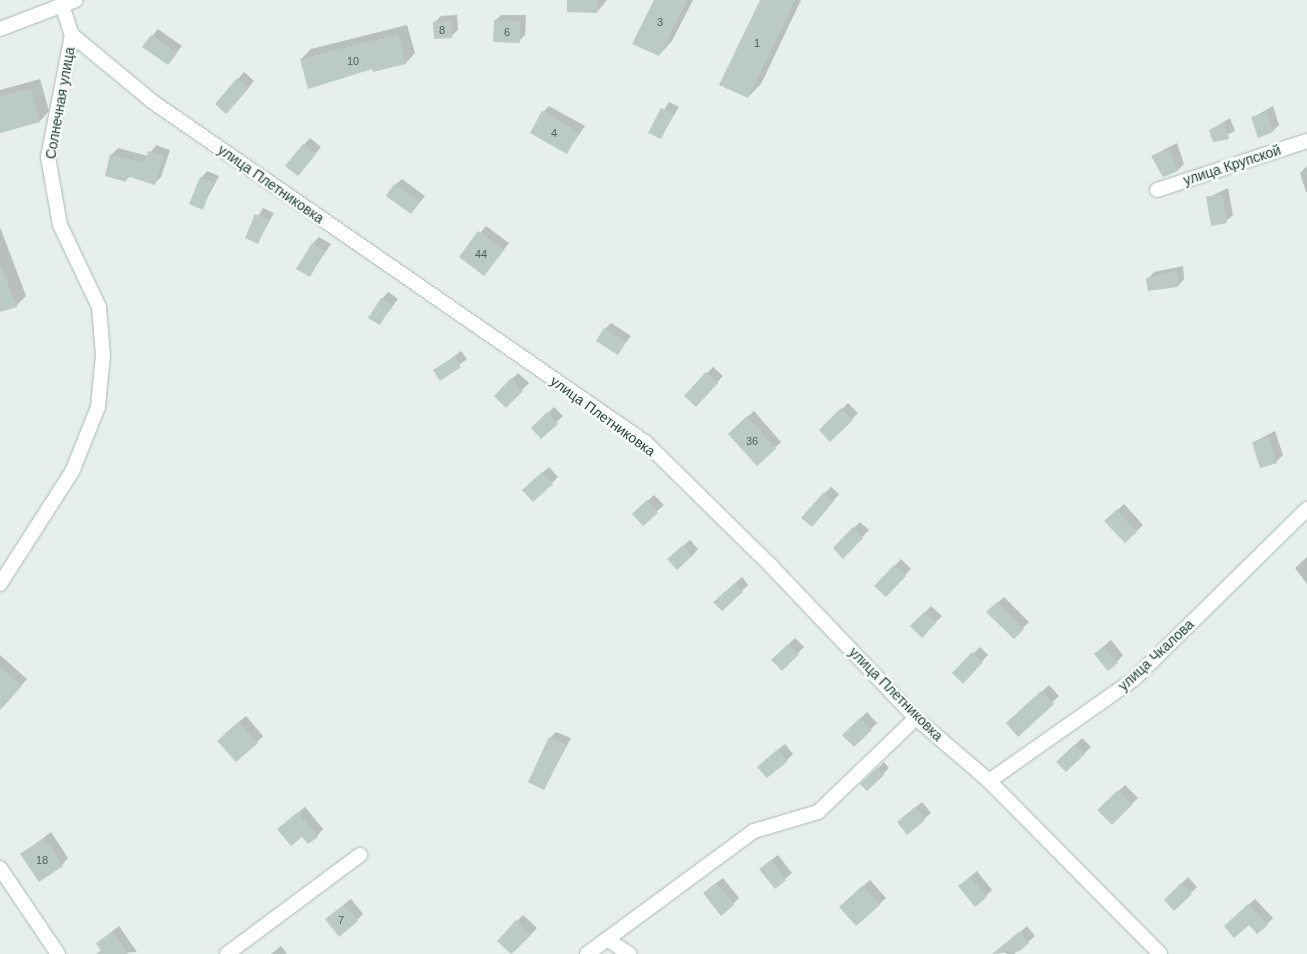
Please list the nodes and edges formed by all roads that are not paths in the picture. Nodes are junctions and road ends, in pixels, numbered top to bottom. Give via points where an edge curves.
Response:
1 (76, 0) edge
2 (62, 5) junction
3 (0, 29) edge
4 (72, 35) junction
5 (1307, 141) edge
6 (1157, 190) dead end
7 (1307, 509) edge
8 (0, 584) edge
9 (916, 718) junction
10 (989, 781) junction
11 (360, 855) dead end
12 (0, 868) edge
13 (607, 939) junction
14 (58, 954) edge
15 (227, 954) edge
16 (587, 954) edge
17 (629, 954) edge
18 (1160, 954) edge

1 - 2 street
2 - 3 street
2 - 4 street
4 - 8 street, Солнечная улица via 48,157 60,225 100,307 103,355 98,407 72,472
4 - 9 street, улица Плетниковка via 153,102 644,442 772,566
5 - 6 street, улица Крупской
7 - 10 street, улица Чкалова via 1134,679
9 - 10 street, улица Плетниковка
9 - 13 street via 818,812 754,832
10 - 18 street, улица Плетниковка
11 - 15 street
12 - 14 street
13 - 16 street
13 - 17 street

